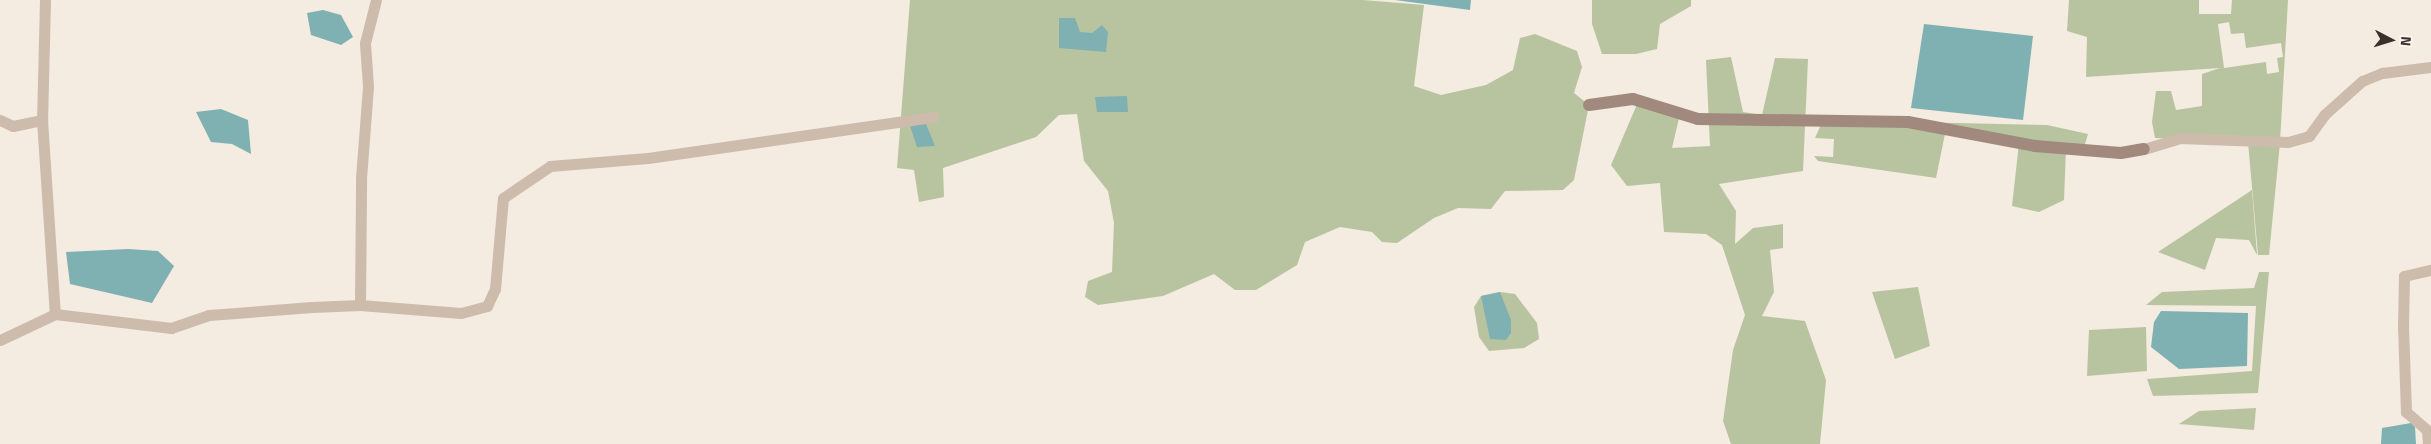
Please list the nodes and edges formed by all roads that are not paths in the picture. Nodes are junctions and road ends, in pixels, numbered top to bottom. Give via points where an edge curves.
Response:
1 (45, 0) edge
2 (376, 0) edge
3 (2431, 67) edge
4 (1589, 105) dead end
5 (934, 116) dead end
6 (0, 120) edge
7 (42, 120) junction
8 (2144, 149) joint
9 (2431, 270) edge
10 (360, 305) junction
11 (55, 314) junction
12 (0, 340) edge
13 (2428, 444) edge

1 - 7 street
2 - 10 street via 365,43 368,86 361,178
3 - 8 street via 2382,73 2362,81 2324,115 2309,136 2288,142 2180,138
4 - 8 street via 1632,99 1698,119 1908,122 2035,146 2121,153
5 - 10 street via 648,158 550,166 503,198 495,289 487,306 461,313
6 - 7 street via 13,126
7 - 11 street
9 - 13 street via 2404,276 2403,328 2406,412 2427,430
10 - 11 street via 209,315 171,328
11 - 12 street

